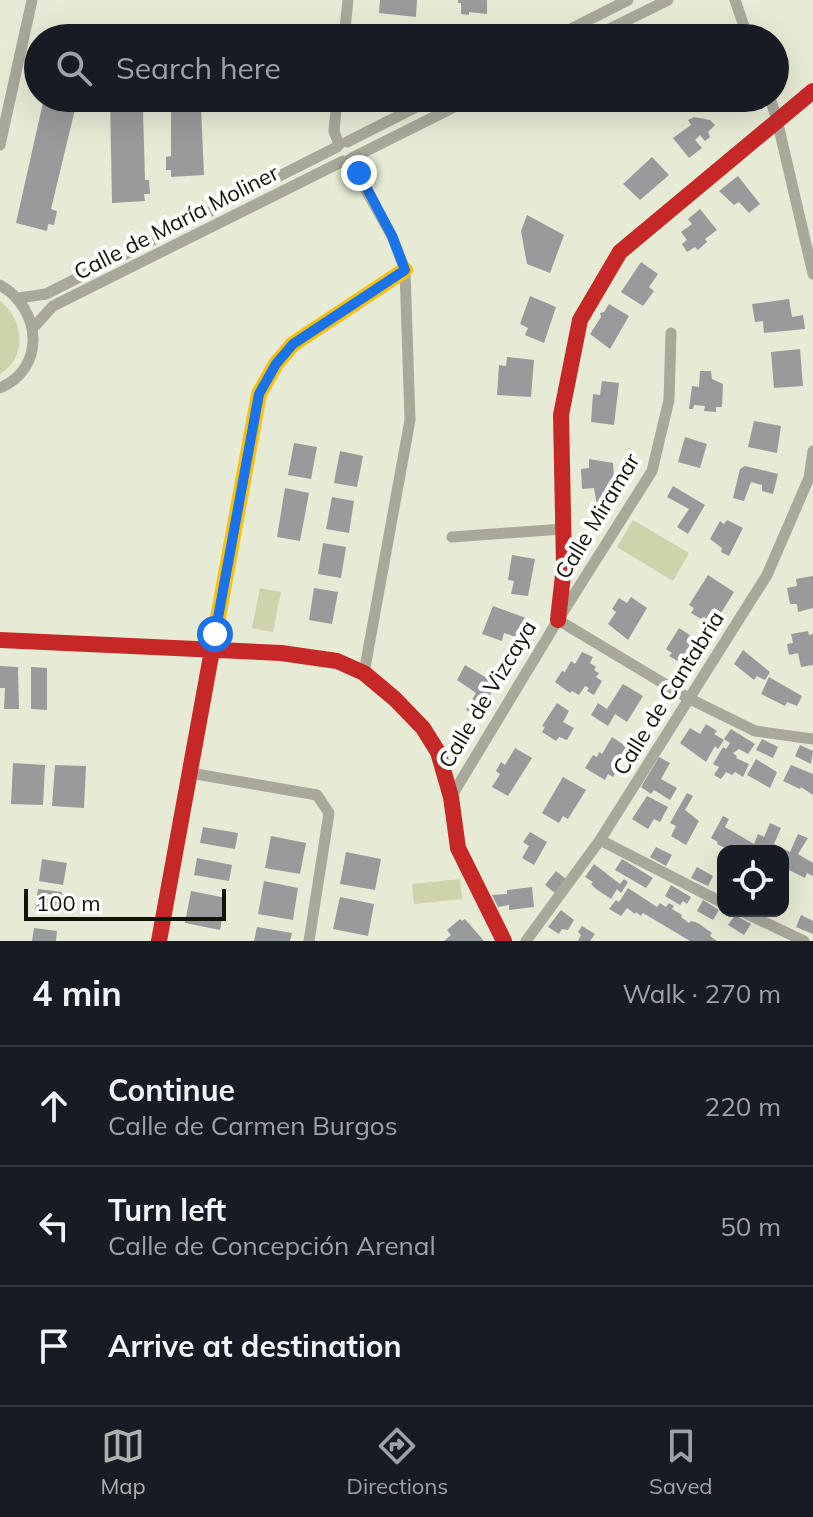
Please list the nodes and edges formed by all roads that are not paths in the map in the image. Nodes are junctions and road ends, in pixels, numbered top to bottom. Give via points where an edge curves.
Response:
1 (32, 0) edge
2 (348, 0) edge
3 (628, 0) edge
4 (668, 0) edge
5 (735, 0) edge
6 (27, 24) edge
7 (345, 24) edge
8 (581, 24) edge
9 (619, 24) edge
10 (743, 24) edge
11 (24, 36) edge
12 (813, 91) edge
13 (789, 110) edge
14 (336, 112) edge
15 (406, 112) edge
16 (444, 112) edge
17 (774, 112) edge
18 (787, 112) edge
19 (777, 120) junction
20 (0, 145) edge
21 (341, 145) junction
22 (348, 159) junction
23 (405, 270) junction
24 (813, 274) edge
25 (0, 285) edge
26 (19, 298) junction
27 (33, 328) junction
28 (671, 333) dead end
29 (0, 388) edge
30 (813, 451) edge
31 (563, 529) junction
32 (452, 537) dead end
33 (564, 566) junction
34 (587, 574) junction
35 (558, 620) junction
36 (0, 640) edge
37 (212, 651) junction
38 (364, 673) junction
39 (688, 698) junction
40 (813, 739) edge
41 (190, 773) junction
42 (451, 797) junction
43 (600, 840) junction
44 (717, 900) edge
45 (754, 917) edge
46 (159, 941) edge
47 (309, 941) edge
48 (504, 941) edge
49 (526, 941) edge
50 (804, 941) edge

1 - 6 street
2 - 7 street
3 - 8 street
4 - 9 street
5 - 10 street
11 - 20 street
12 - 13 street, Calle de Vizcaya
14 - 21 street via 334,131
15 - 21 street, Calle de María Moliner
16 - 22 street, Calle de María Moliner
17 - 19 street
18 - 19 street, Calle de Vizcaya
19 - 24 street
19 - 31 street, Calle de Vizcaya via 620,252 580,320 561,415
21 - 22 street via 354,149
21 - 26 street, Calle de María Moliner via 46,294
22 - 23 street
22 - 27 street, Calle de María Moliner via 53,306
23 - 37 street via 293,344 259,394
23 - 38 street via 410,420
25 - 26 street
26 - 27 street
27 - 29 street via 28,361
28 - 34 street, Calle Miramar via 669,400 652,471
30 - 39 street, Calle de Cantabria via 809,478 767,575
31 - 32 street
31 - 33 street, Calle de Vizcaya
33 - 34 street
33 - 35 street, Calle de Vizcaya
34 - 35 street, Calle Miramar
35 - 39 street
35 - 42 street, Calle de Vizcaya
36 - 37 street
37 - 38 street via 337,661
37 - 41 street
38 - 42 street via 423,728 438,752
39 - 40 street via 755,731
39 - 43 street, Calle de Cantabria
41 - 46 street
41 - 47 street via 317,795 329,813
42 - 48 street via 458,848
43 - 44 street
43 - 49 street, Calle de Cantabria
45 - 50 street

